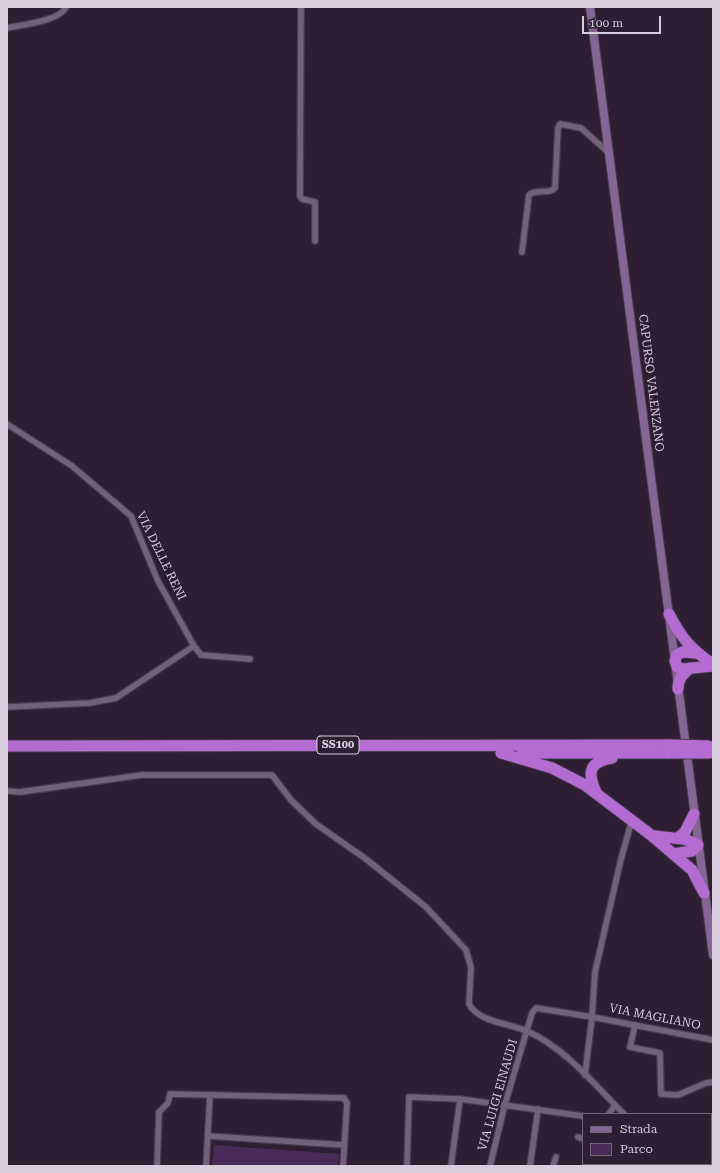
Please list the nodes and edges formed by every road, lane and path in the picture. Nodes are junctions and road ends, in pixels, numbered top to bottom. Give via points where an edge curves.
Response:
1 (66, 7) edge
2 (301, 7) edge
3 (590, 7) edge
4 (7, 28) edge
5 (608, 152) junction
6 (315, 241) dead end
7 (522, 252) dead end
8 (7, 424) edge
9 (669, 614) junction
10 (194, 646) junction
11 (695, 653) junction
12 (250, 659) dead end
13 (675, 661) junction
14 (713, 665) edge
15 (690, 668) junction
16 (678, 689) junction
17 (7, 707) edge
18 (7, 746) edge
19 (670, 749) junction
20 (711, 750) edge
21 (7, 753) edge
22 (501, 753) junction
23 (651, 753) junction
24 (7, 791) edge
25 (596, 792) junction
26 (694, 814) junction
27 (632, 820) junction
28 (651, 835) junction
29 (678, 838) junction
30 (698, 845) junction
31 (673, 854) junction
32 (704, 893) junction
33 (713, 955) edge
34 (592, 1017) junction
35 (635, 1025) junction
36 (527, 1031) junction
37 (713, 1040) edge
38 (585, 1075) junction
39 (713, 1082) edge
40 (210, 1095) junction
41 (460, 1099) junction
42 (505, 1104) junction
43 (615, 1105) junction
44 (538, 1109) junction
45 (610, 1113) edge
46 (623, 1113) edge
47 (582, 1116) edge
48 (208, 1136) junction
49 (344, 1145) junction
50 (556, 1157) dead end
51 (156, 1166) edge
52 (206, 1166) edge
53 (343, 1166) edge
54 (407, 1166) edge
55 (451, 1166) edge
56 (490, 1166) edge
57 (530, 1166) edge
58 (553, 1166) edge

1 - 4 street via 64,12 53,18
2 - 6 street via 300,196 302,199 315,202
3 - 5 street, CAPURSO VALENZANO
5 - 7 street via 581,128 560,124 555,188 552,191 533,192 529,195
5 - 9 street, CAPURSO VALENZANO
8 - 10 street, VIA DELLE RENI via 72,466 131,516 158,581
9 - 11 highway
9 - 13 street, CAPURSO VALENZANO
10 - 12 street, VIA DELLE RENI via 201,655
10 - 17 street via 116,698 90,703
11 - 13 highway via 682,652 677,654
11 - 14 highway
13 - 15 highway via 677,667
13 - 16 street, CAPURSO VALENZANO
14 - 15 highway
15 - 16 highway via 678,680
16 - 26 street, CAPURSO VALENZANO
18 - 19 highway, SS100
19 - 20 highway, SS100, bridge
19 - 23 highway, SS100
21 - 22 highway, SS100
22 - 23 highway, SS100
22 - 25 highway, SS100 via 552,768
23 - 25 highway via 598,761 593,765 591,772 591,781
24 - 36 street via 20,792 142,775 272,775 291,800 316,824 366,858 426,906 466,950 471,967 469,1004 472,1009 486,1017
25 - 27 highway, SS100
26 - 29 highway via 685,832
26 - 30 street, CAPURSO VALENZANO
27 - 28 highway, SS100
27 - 34 street via 595,972
28 - 29 highway, SS100
28 - 31 highway, SS100
29 - 30 highway, SS100
30 - 31 highway via 692,851
30 - 32 street, CAPURSO VALENZANO
31 - 32 highway, SS100 via 692,870
32 - 33 street, CAPURSO VALENZANO
34 - 35 street, VIA MAGLIANO
34 - 36 street, VIA MAGLIANO via 536,1008
34 - 38 street
35 - 37 street, VIA MAGLIANO
35 - 39 street via 630,1047 660,1053 661,1094 678,1095
36 - 38 street via 561,1053
36 - 42 street, VIA LUIGI EINAUDI
38 - 43 street
40 - 48 street
40 - 49 street via 344,1098 347,1103
40 - 51 street via 170,1094 168,1103 159,1112
41 - 42 street
41 - 54 street via 409,1097
41 - 55 street
42 - 44 street
42 - 56 street, VIA LUIGI EINAUDI
43 - 45 street
43 - 46 street
44 - 47 street
44 - 57 street
48 - 49 street
48 - 52 street
49 - 53 street
50 - 58 street

